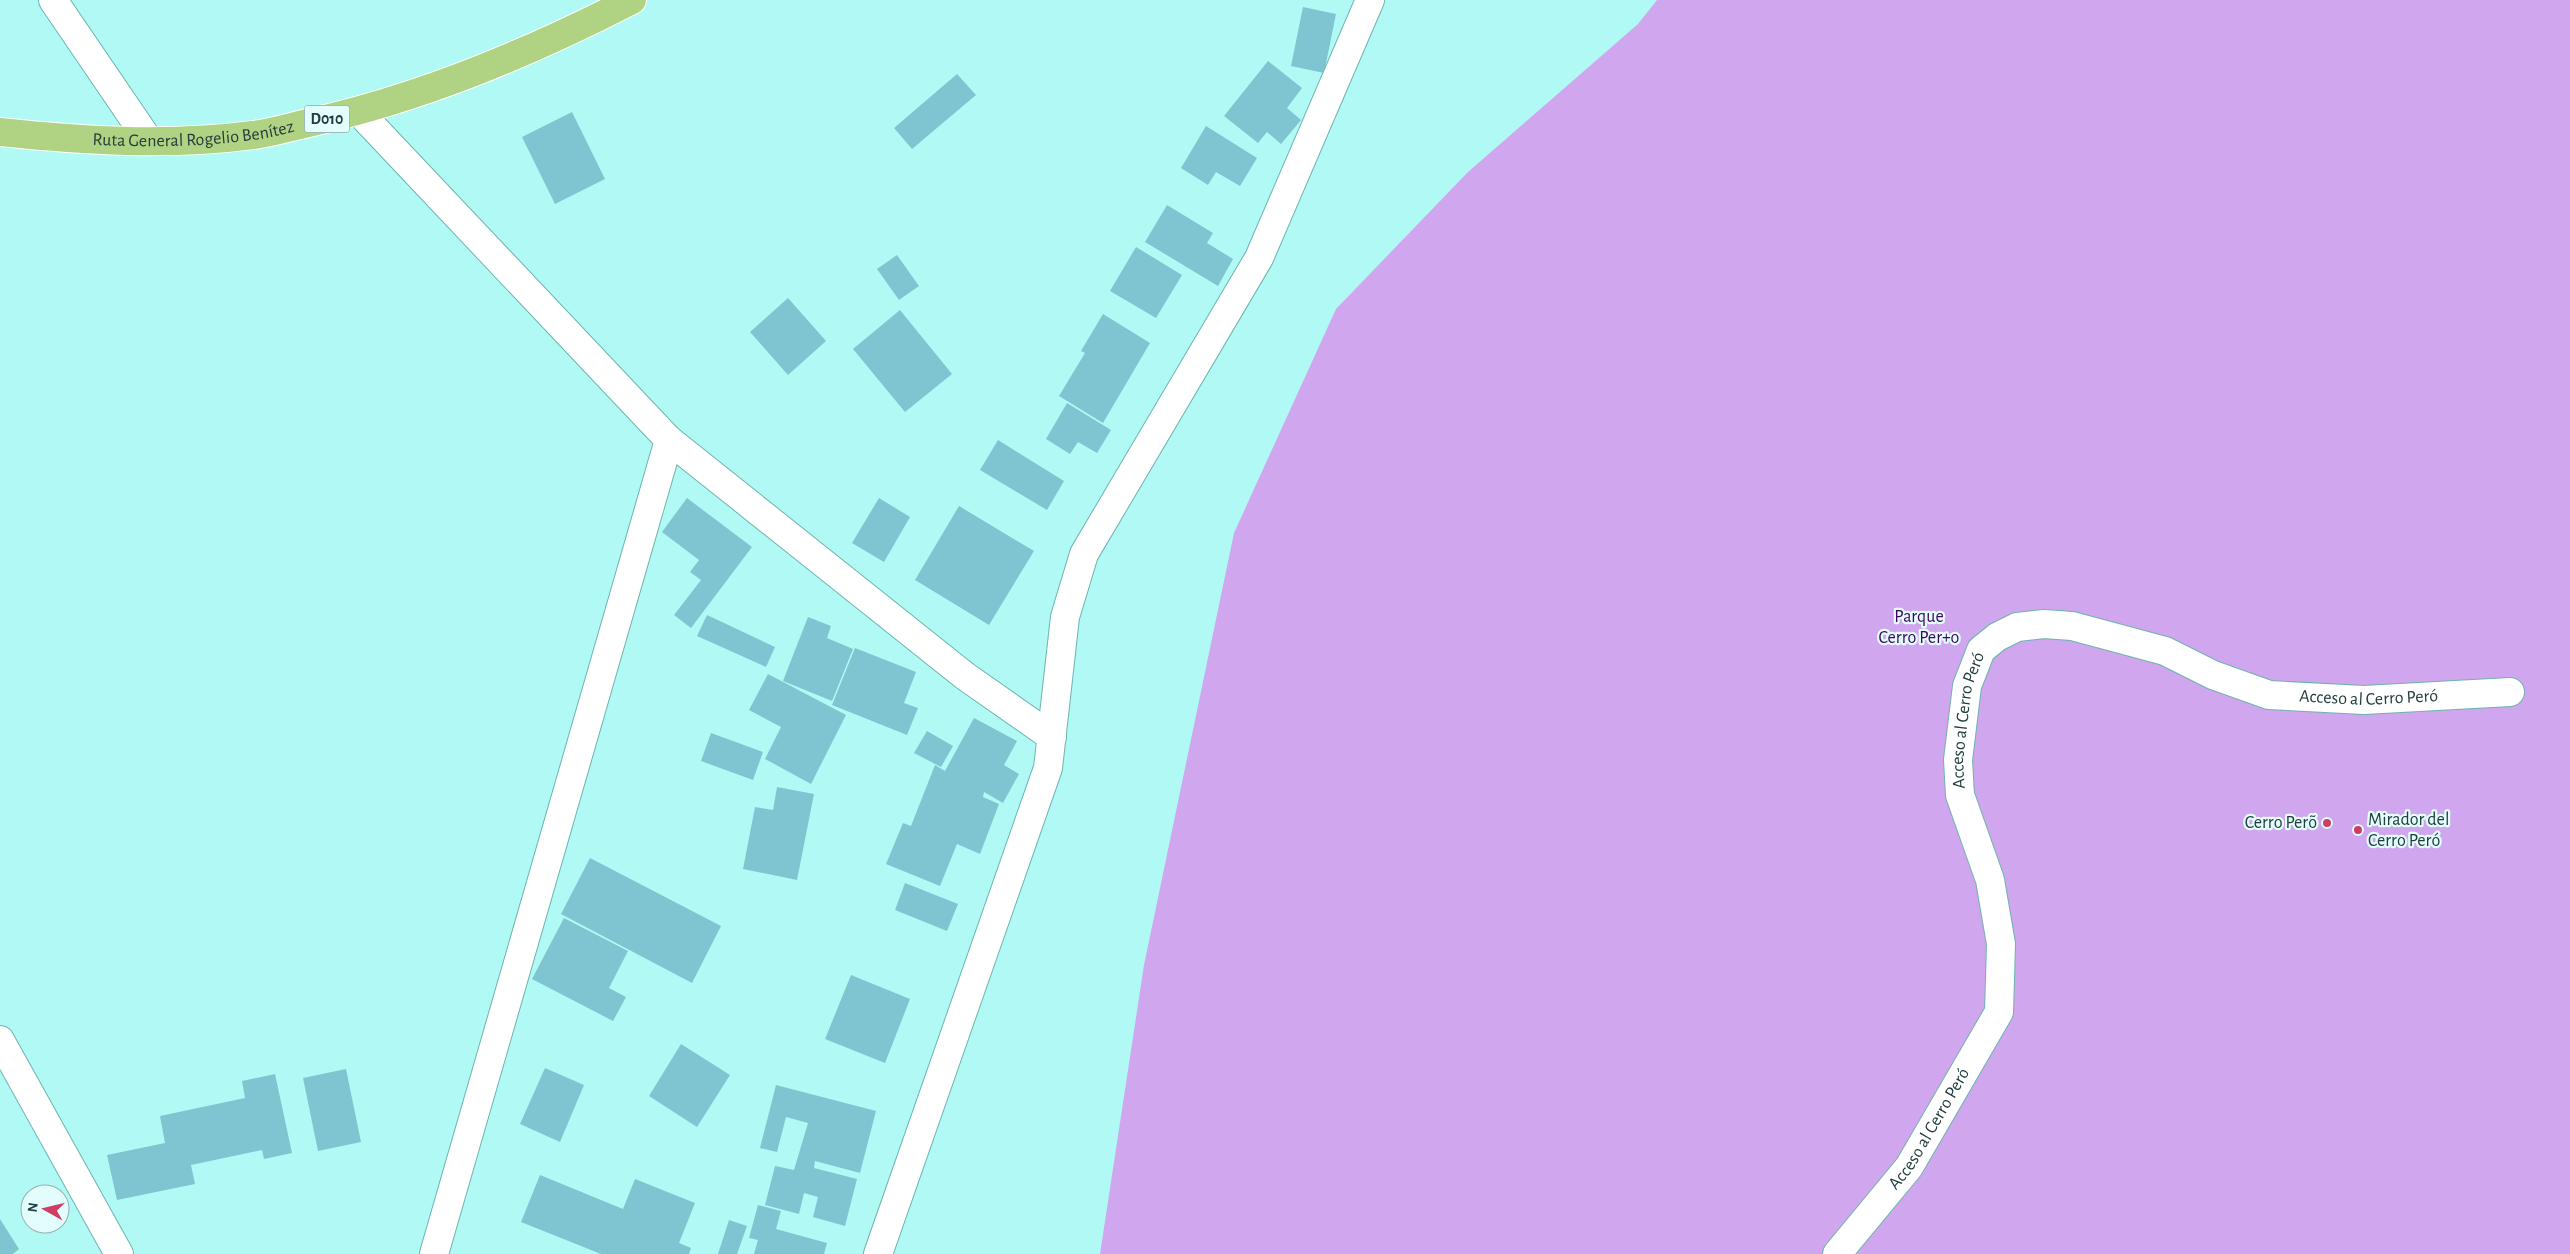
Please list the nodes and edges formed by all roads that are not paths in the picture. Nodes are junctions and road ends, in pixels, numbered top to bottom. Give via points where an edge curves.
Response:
1 (53, 0) edge
2 (632, 0) edge
3 (1370, 0) edge
4 (359, 112) junction
5 (0, 132) edge
6 (149, 141) junction
7 (669, 440) junction
8 (2510, 692) dead end
9 (1052, 737) junction
10 (0, 1040) edge
11 (119, 1254) edge
12 (434, 1254) edge
13 (878, 1254) edge
14 (1837, 1254) edge

1 - 6 street
2 - 4 main road, Ruta General Rogelio Benítez / D010 via 468,76
3 - 9 street via 1259,258 1084,554 1065,617
4 - 6 main road, Ruta General Rogelio Benítez / D010 via 253,135
4 - 7 street
5 - 6 main road, Ruta General Rogelio Benítez / D010
7 - 9 street via 965,676
7 - 12 street
8 - 14 street, Acceso al Cerro Peró via 2364,700 2269,695 2213,675 2165,651 2072,626 2044,624 2016,628 1997,636 1981,650 1967,686 1958,760 1960,795 1990,880 2001,944 1999,1012 1909,1167
9 - 13 street via 1048,768
10 - 11 street

